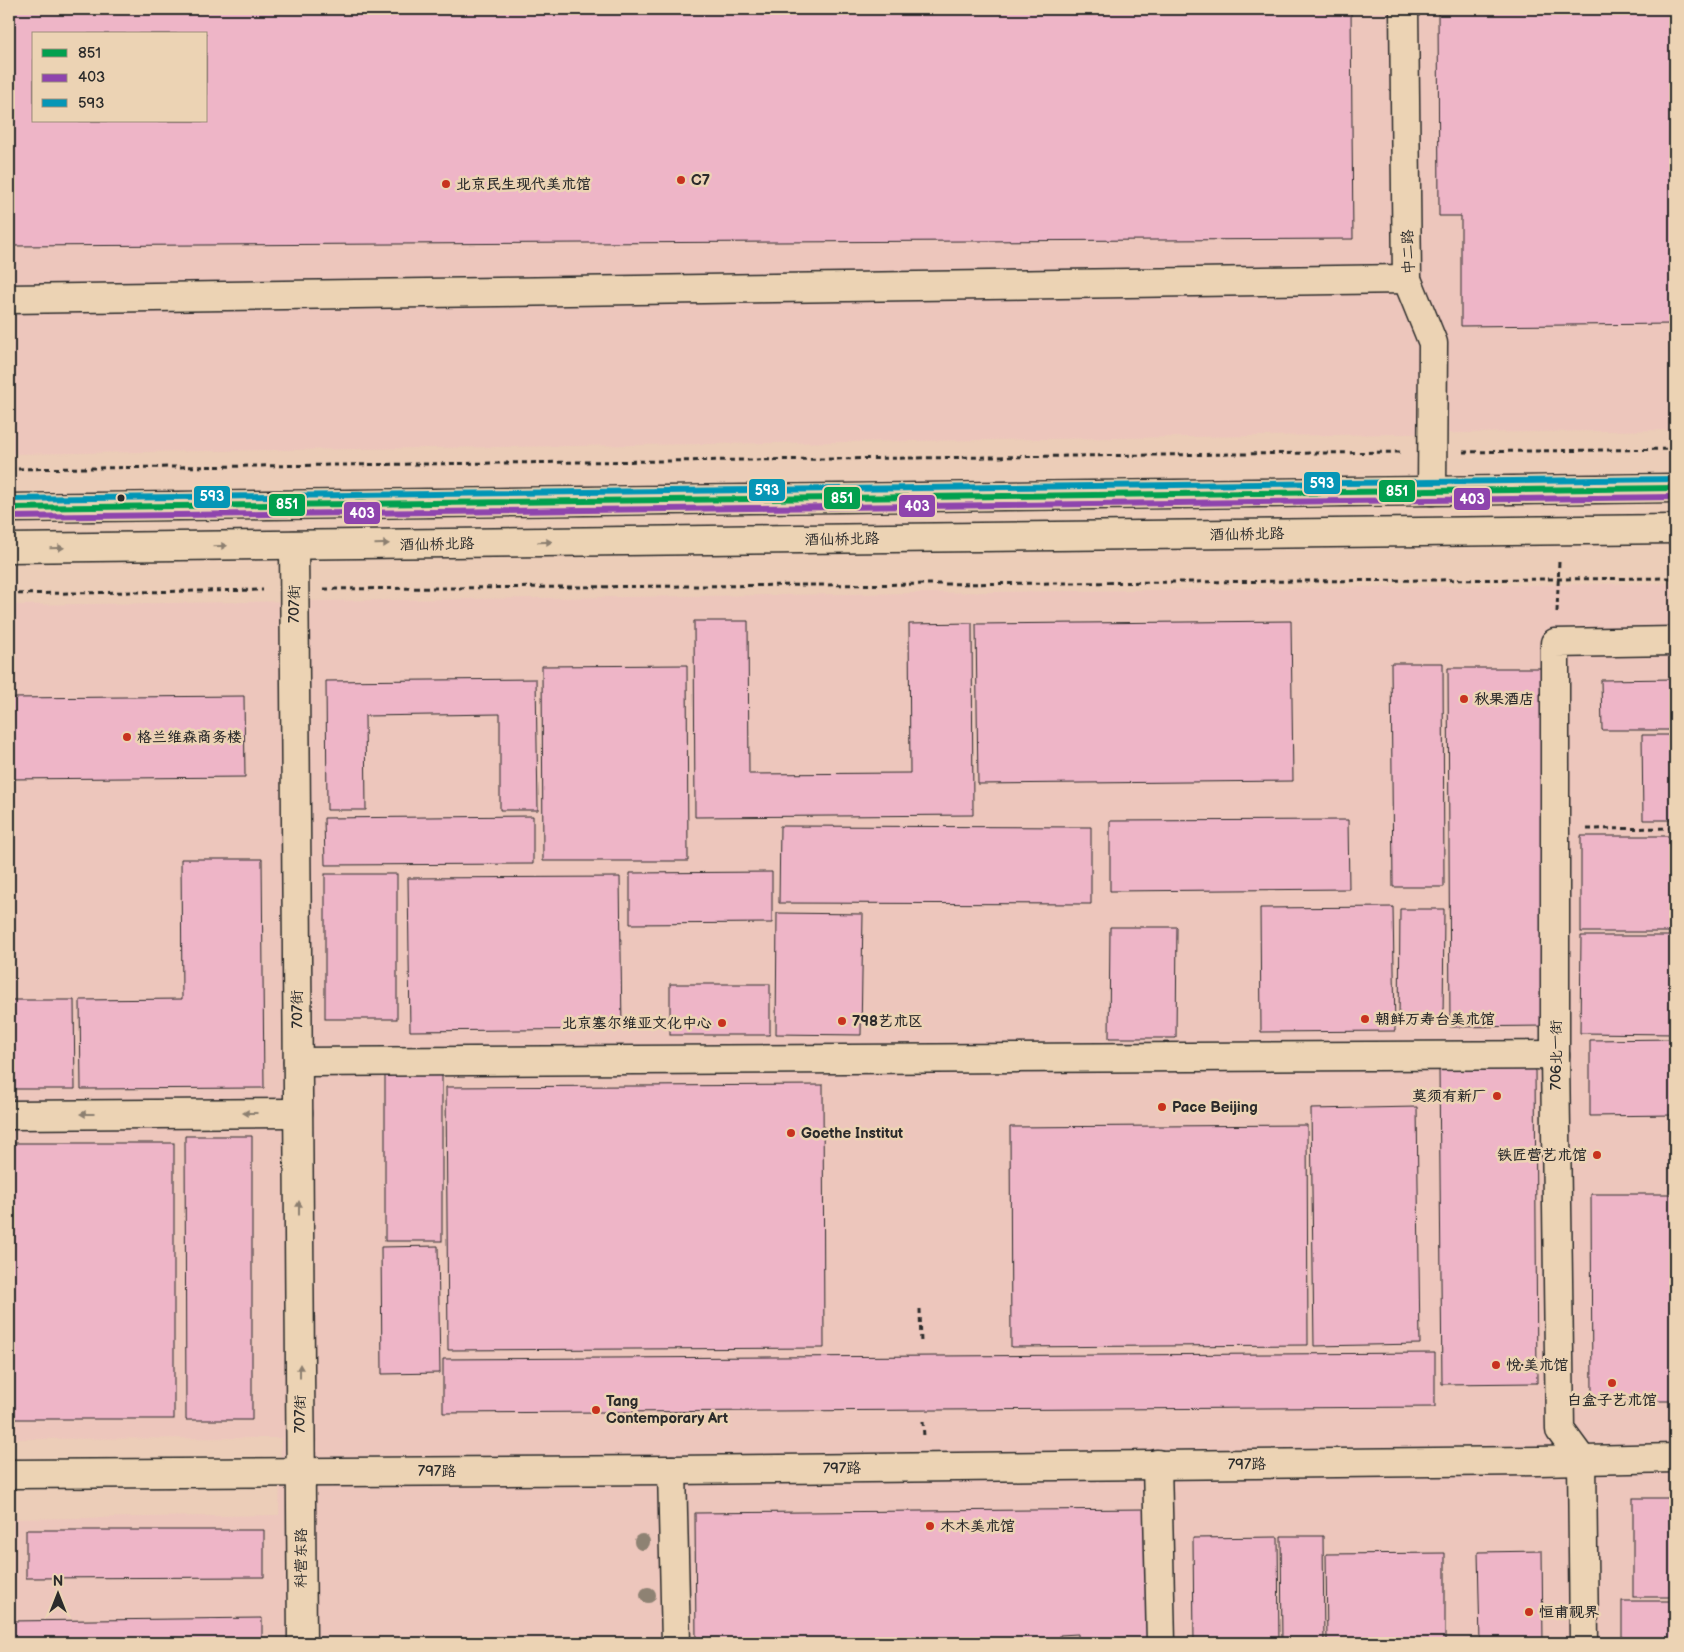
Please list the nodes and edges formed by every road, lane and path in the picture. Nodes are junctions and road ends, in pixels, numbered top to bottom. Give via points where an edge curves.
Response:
1 (1404, 9) edge
2 (1407, 279) junction
3 (9, 299) edge
4 (1675, 449) edge
5 (1433, 452) junction
6 (9, 469) edge
7 (1675, 488) edge
8 (1432, 491) junction
9 (9, 508) edge
10 (1675, 530) edge
11 (1559, 531) junction
12 (294, 545) junction
13 (9, 548) edge
14 (1675, 578) edge
15 (1559, 579) junction
16 (295, 590) junction
17 (9, 594) edge
18 (1675, 641) edge
19 (1555, 643) junction
20 (1675, 828) edge
21 (1556, 829) junction
22 (1555, 1055) junction
23 (298, 1062) junction
24 (298, 1113) junction
25 (9, 1115) edge
26 (920, 1309) dead end
27 (921, 1345) dead end
28 (1675, 1458) edge
29 (1582, 1460) junction
30 (1157, 1464) junction
31 (672, 1470) junction
32 (301, 1472) junction
33 (9, 1474) edge
34 (302, 1643) edge
35 (676, 1643) edge
36 (1161, 1643) edge
37 (1584, 1643) edge

1 - 2 street, 中二路
2 - 3 street
2 - 5 street, 中二路 via 1433,343
4 - 5 path
5 - 6 path
5 - 8 street, 中二路
7 - 8 street
8 - 9 street
10 - 11 street, 酒仙桥北路
12 -> 11 street, 酒仙桥北路
11 - 15 path
13 -> 12 street, 酒仙桥北路
12 - 16 street, 707街
14 - 15 path
15 - 16 path
15 - 19 path
16 - 17 path
16 - 23 street, 707街
18 - 19 street
19 - 21 street, 706北一街
20 - 21 path
21 - 22 street, 706北一街
22 - 23 street
22 - 29 street, 706北一街 via 1560,1430
23 - 24 street, 707街
24 -> 25 street
32 -> 24 street, 707街
26 - 27 path
28 - 29 street, 797路
29 - 30 street, 797路
29 - 37 street
30 - 31 street, 797路
30 - 36 street
31 - 32 street, 797路
31 - 35 street
32 - 33 street, 797路
32 - 34 street, 科营东路

